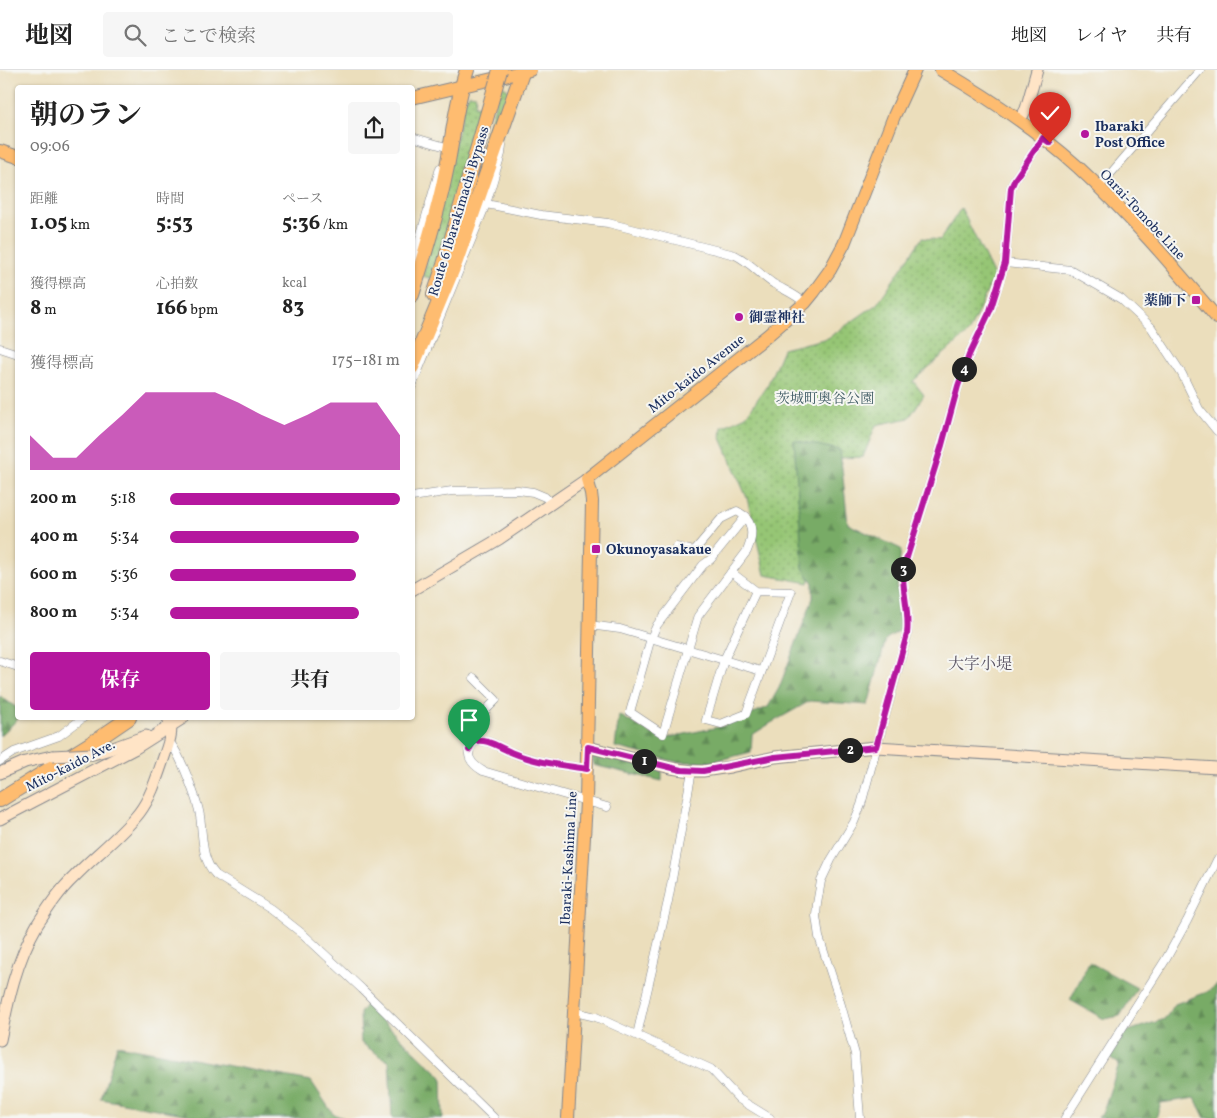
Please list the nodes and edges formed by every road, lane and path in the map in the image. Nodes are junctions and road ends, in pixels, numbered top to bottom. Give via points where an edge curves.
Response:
1 (467, 70) edge
2 (500, 70) edge
3 (914, 70) edge
4 (941, 70) edge
5 (1037, 70) edge
6 (1200, 70) edge
7 (525, 71) edge
8 (462, 86) junction
9 (415, 97) edge
10 (1020, 120) junction
11 (500, 132) junction
12 (415, 137) edge
13 (1043, 138) junction
14 (449, 143) junction
15 (0, 150) edge
16 (15, 156) edge
17 (1099, 186) junction
18 (486, 204) junction
19 (415, 255) edge
20 (1005, 263) junction
21 (415, 285) edge
22 (805, 303) junction
23 (1217, 318) edge
24 (415, 344) edge
25 (0, 348) edge
26 (15, 353) edge
27 (415, 360) edge
28 (415, 379) edge
29 (1217, 431) edge
30 (587, 479) junction
31 (415, 497) edge
32 (552, 504) junction
33 (746, 516) junction
34 (676, 547) dead end
35 (731, 572) junction
36 (415, 588) edge
37 (756, 590) junction
38 (589, 625) junction
39 (651, 638) junction
40 (688, 649) junction
41 (724, 660) junction
42 (0, 661) edge
43 (15, 666) edge
44 (761, 671) junction
45 (474, 678) dead end
46 (80, 720) edge
47 (125, 720) edge
48 (168, 724) edge
49 (478, 740) junction
50 (169, 742) junction
51 (588, 747) junction
52 (876, 747) junction
53 (0, 762) edge
54 (1217, 768) edge
55 (587, 769) junction
56 (692, 770) junction
57 (0, 773) edge
58 (0, 800) edge
59 (586, 802) junction
60 (607, 807) dead end
61 (0, 819) edge
62 (1217, 860) edge
63 (575, 1012) junction
64 (637, 1035) junction
65 (0, 1040) edge
66 (494, 1118) edge
67 (568, 1118) edge
68 (770, 1118) edge
69 (860, 1118) edge
70 (1065, 1118) edge

1 - 8 highway
2 - 24 highway, Route 6 Ibarakimachi Bypass, bridge via 444,265
3 - 22 main road, Mito-kaido Avenue via 844,244 830,270
4 - 10 main road, Oarai-Tomobe Line
5 - 10 street
6 - 17 street
7 - 8 main road
7 - 11 highway
8 - 9 main road
8 - 14 highway
10 - 13 main road, Oarai-Tomobe Line
11 - 18 street via 501,154
11 - 27 highway via 456,261
12 - 14 street
13 - 17 main road, Oarai-Tomobe Line
13 - 20 street via 1011,188
14 - 19 street
14 - 21 highway via 437,212
15 - 16 main road
17 - 23 main road, Oarai-Tomobe Line
18 - 22 street via 608,223 735,255
18 - 28 street
20 - 29 street via 1071,270 1121,298 1151,327 1182,374 1199,409
20 - 52 street via 990,311 958,386 905,560 902,581 908,616 907,634
22 - 30 main road, Mito-kaido Avenue
25 - 26 street
30 - 32 street, Mito-kaido Avenue
30 - 38 main road, Ibaraki-Kashima Line via 592,493
31 - 32 street via 452,491 518,490 533,492
32 - 36 street, Mito-kaido Avenue
33 - 34 street via 737,511 722,519 694,551
33 - 35 street via 750,522 751,543
33 - 39 street via 665,613
35 - 37 street
35 - 40 street via 701,611
37 - 41 street
37 - 44 street via 790,592
38 - 39 street
38 - 51 main road, Ibaraki-Kashima Line
39 - 40 street
39 - 40 street via 630,712 663,734
40 - 41 street
41 - 44 street
41 - 44 street via 706,720 721,724 746,714
42 - 43 street
45 - 49 street via 496,700 471,725
46 - 53 street via 59,736 19,750
47 - 58 highway
48 - 50 street
48 - 57 street, Mito-kaido Ave., bridge via 110,749 92,754 52,756 25,762
48 - 61 street, Mito-kaido Ave. via 134,749
49 - 55 street via 532,760
49 - 59 street via 470,744 468,756 482,771
50 - 65 street via 154,786 139,812 73,877 37,926 15,975
50 - 66 street via 179,756 200,814 206,858 216,875 271,909 304,935
51 - 55 main road, Ibaraki-Kashima Line
51 - 56 street via 671,768
52 - 54 street
52 - 56 street via 775,757
52 - 69 street via 861,805 821,881 816,916 819,937 854,1054
55 - 59 main road, Ibaraki-Kashima Line
56 - 64 street via 668,901
59 - 60 street
59 - 63 main road, Ibaraki-Kashima Line
62 - 70 street via 1166,959
63 - 64 street via 596,1017
63 - 67 main road, Ibaraki-Kashima Line
64 - 68 street via 711,1069 738,1099

